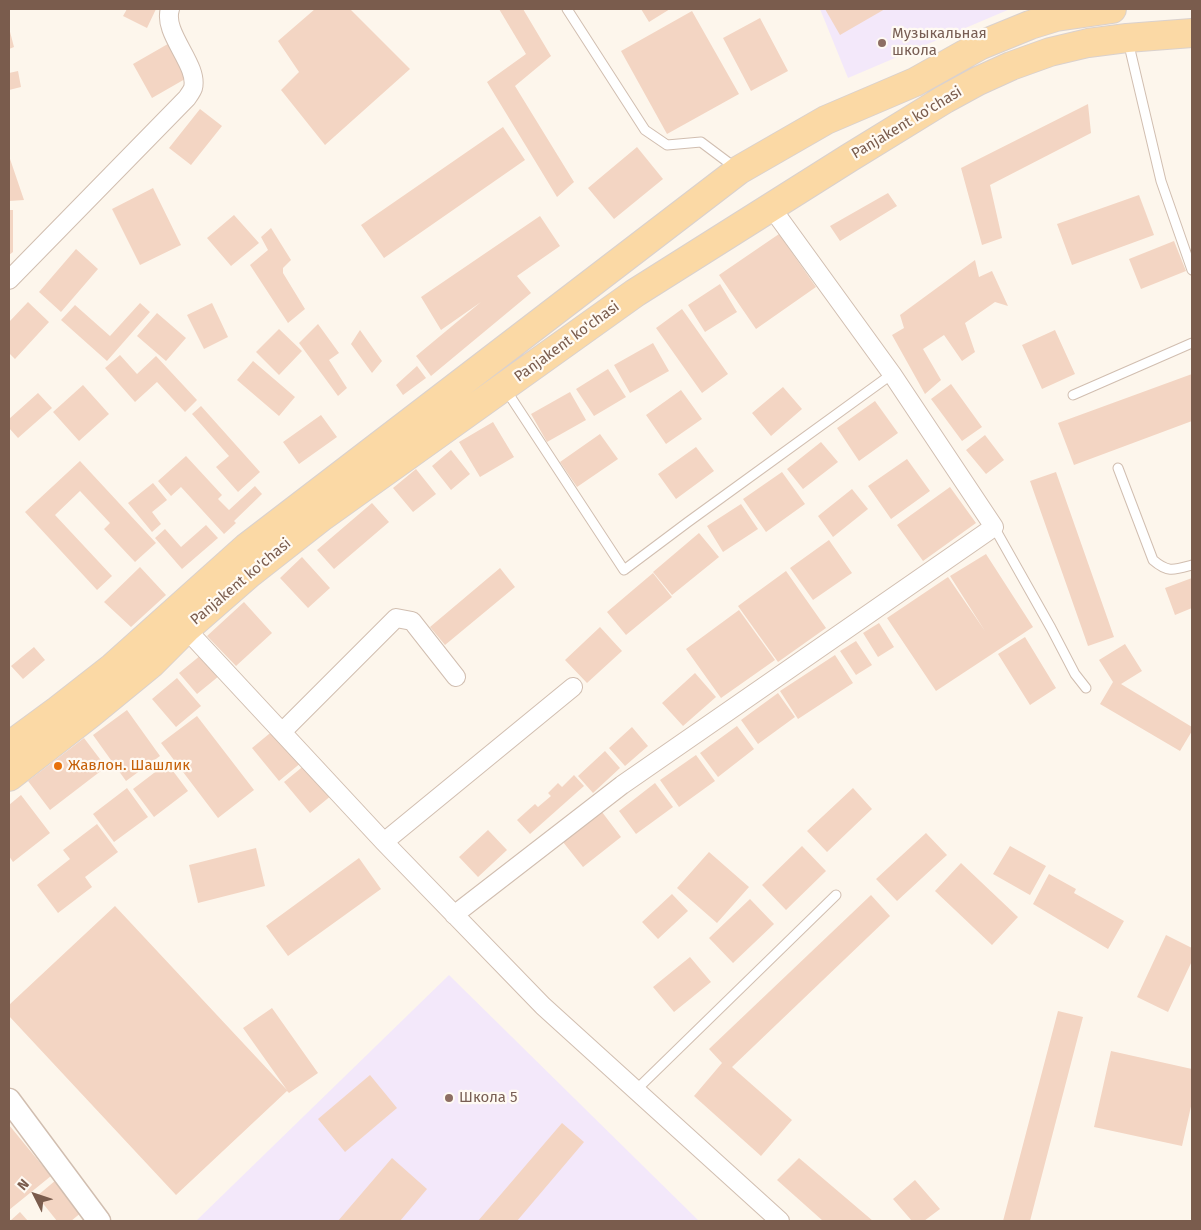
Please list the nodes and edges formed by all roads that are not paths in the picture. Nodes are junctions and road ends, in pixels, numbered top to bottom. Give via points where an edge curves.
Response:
1 (170, 9) edge
2 (567, 9) edge
3 (1112, 9) edge
4 (1192, 33) edge
5 (1127, 38) junction
6 (826, 120) junction
7 (849, 158) junction
8 (739, 170) junction
9 (771, 207) junction
10 (1192, 270) edge
11 (9, 280) edge
12 (1192, 343) edge
13 (892, 374) junction
14 (504, 388) junction
15 (1073, 395) dead end
16 (1118, 468) dead end
17 (994, 527) junction
18 (1192, 565) edge
19 (186, 629) junction
20 (456, 677) dead end
21 (573, 687) dead end
22 (1086, 688) dead end
23 (282, 732) junction
24 (9, 746) edge
25 (9, 777) edge
26 (384, 842) junction
27 (836, 895) dead end
28 (454, 915) junction
29 (635, 1091) junction
30 (9, 1100) edge
31 (99, 1221) edge
32 (780, 1221) edge

1 - 11 street via 171,29 192,75 193,88 187,98
2 - 8 lane via 644,130 667,145 701,142
3 - 6 main road, Panjakent ko'chasi via 1056,17 1005,34 915,82
4 - 5 main road, Panjakent ko'chasi
5 - 7 main road, Panjakent ko'chasi via 1050,52 1011,66 953,94
5 - 10 lane via 1161,181
6 - 7 main road
6 - 8 main road, Panjakent ko'chasi
7 - 9 main road, Panjakent ko'chasi
8 - 24 main road, Panjakent ko'chasi via 247,547 112,667
9 - 13 street
9 - 14 main road, Panjakent ko'chasi via 635,293
12 - 15 lane
13 - 14 lane via 624,570
13 - 17 street
14 - 19 main road, Panjakent ko'chasi via 323,516
16 - 18 lane via 1153,560 1172,571
17 - 22 lane via 1075,674
17 - 28 street via 622,785
19 - 23 street
19 - 25 main road, Panjakent ko'chasi via 151,664
20 - 23 street via 412,621 396,618
21 - 26 street
23 - 26 street
26 - 28 street
27 - 29 lane
28 - 29 street via 543,1006
29 - 32 street
30 - 31 street

